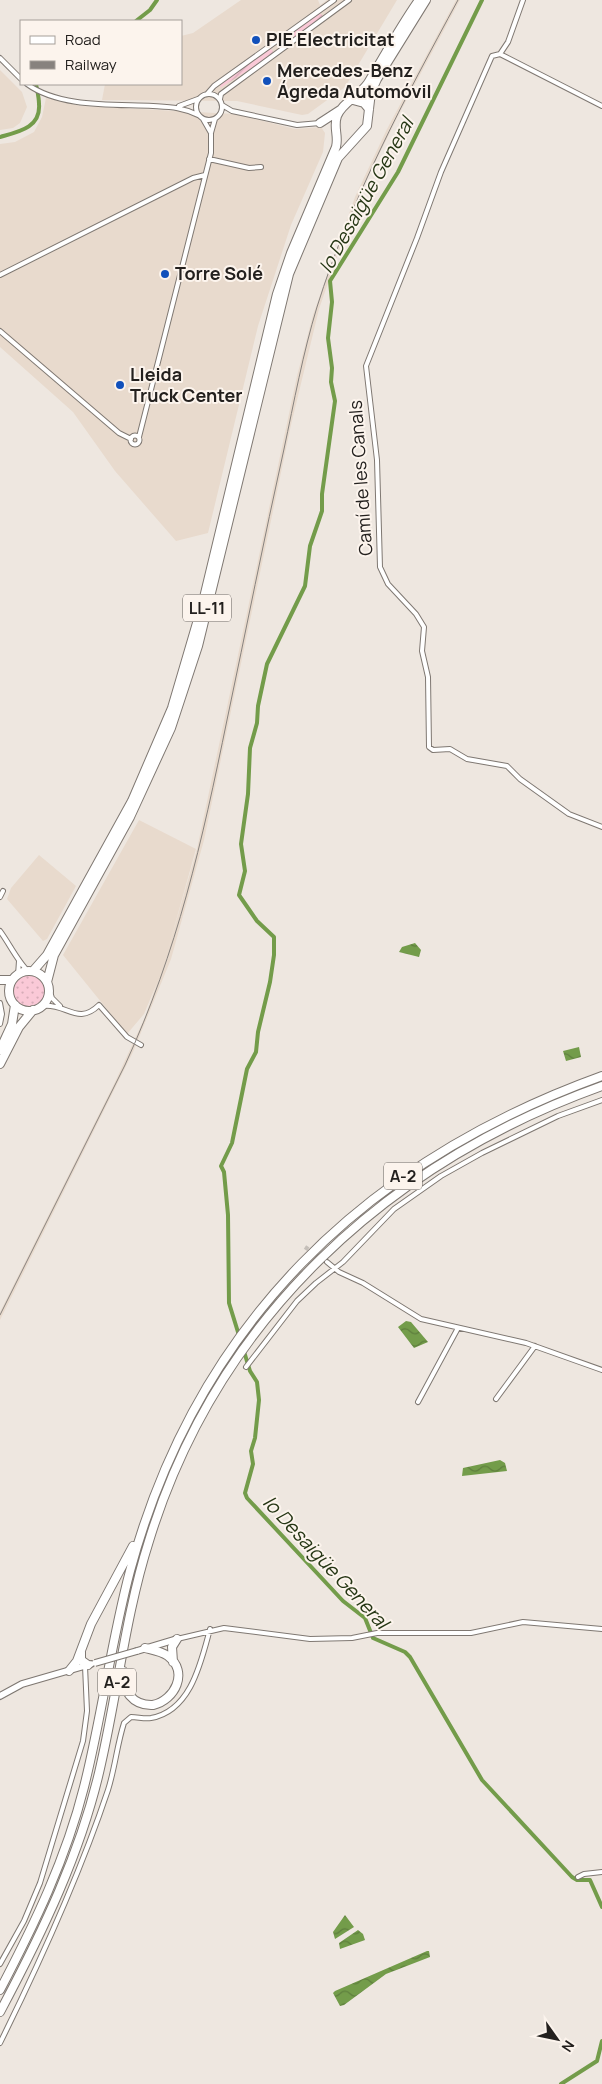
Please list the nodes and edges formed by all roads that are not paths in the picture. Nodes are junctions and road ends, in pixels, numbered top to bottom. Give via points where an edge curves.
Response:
1 (334, 0) edge
2 (349, 0) edge
3 (419, 0) edge
4 (426, 0) edge
5 (523, 0) edge
6 (323, 8) junction
7 (328, 16) junction
8 (272, 45) junction
9 (278, 52) junction
10 (500, 54) junction
11 (0, 58) edge
12 (20, 79) edge
13 (29, 85) edge
14 (212, 87) junction
15 (207, 94) junction
16 (221, 94) junction
17 (198, 99) junction
18 (220, 99) junction
19 (353, 100) junction
20 (222, 105) junction
21 (180, 106) junction
22 (602, 106) edge
23 (369, 108) junction
24 (340, 110) junction
25 (232, 111) junction
26 (198, 115) junction
27 (220, 115) junction
28 (203, 119) junction
29 (215, 119) junction
30 (320, 123) junction
31 (336, 131) junction
32 (211, 133) junction
33 (356, 139) junction
34 (210, 159) junction
35 (261, 167) dead end
36 (205, 175) junction
37 (0, 275) edge
38 (0, 331) edge
39 (139, 436) junction
40 (130, 439) junction
41 (602, 827) edge
42 (3, 891) dead end
43 (0, 897) edge
44 (0, 931) edge
45 (19, 961) junction
46 (31, 971) junction
47 (15, 977) junction
48 (0, 980) edge
49 (48, 985) junction
50 (0, 986) edge
51 (9, 993) junction
52 (0, 1003) edge
53 (15, 1005) junction
54 (42, 1006) junction
55 (62, 1007) junction
56 (33, 1010) junction
57 (0, 1024) edge
58 (141, 1045) dead end
59 (1, 1058) edge
60 (0, 1071) edge
61 (602, 1076) edge
62 (602, 1086) edge
63 (602, 1100) edge
64 (327, 1262) tunnel mouth
65 (335, 1269) junction
66 (458, 1328) junction
67 (535, 1346) junction
68 (246, 1367) dead end
69 (602, 1370) edge
70 (496, 1398) dead end
71 (418, 1402) dead end
72 (146, 1517) junction
73 (149, 1539) junction
74 (210, 1629) junction
75 (602, 1629) edge
76 (177, 1639) junction
77 (141, 1649) junction
78 (81, 1652) junction
79 (173, 1662) junction
80 (89, 1665) junction
81 (69, 1671) junction
82 (0, 1696) edge
83 (602, 1872) edge
84 (578, 1877) dead end
85 (0, 1964) edge
86 (0, 1990) edge
87 (0, 2012) edge
88 (0, 2043) edge

1 - 6 street
2 - 7 street
3 - 19 highway via 368,82
4 - 23 highway, LL-11 via 377,79
5 - 10 street, Camí de les Canals via 508,42
6 - 7 street
6 - 8 street
7 - 9 street
8 - 9 street
8 - 14 street
9 - 16 street
10 - 22 street
10 - 41 street, Camí de les Canals via 492,56 443,168 367,364 377,468 379,562 388,584 424,627 422,651 428,677 429,747 433,750 450,748 467,759 507,766 520,780 569,814
11 - 12 street
13 - 21 street via 60,98
14 - 15 street
14 - 16 street
15 - 17 street
15 - 18 street
16 - 18 street
17 - 21 street
17 - 26 street
18 - 20 street
19 - 23 highway
19 - 24 highway
20 - 25 street
20 - 27 street
21 - 26 street
23 - 33 highway, LL-11 via 367,126
24 - 30 highway
24 - 31 highway, LL-11
25 - 27 street
25 - 30 street via 297,125
26 - 28 street
27 - 29 street
28 - 29 street
28 - 32 street
29 - 32 street
30 - 31 highway
31 - 33 highway via 343,139
31 - 46 highway, LL-11 via 333,154 290,253 277,294 200,614 172,708 120,825 47,956
32 - 34 street
33 - 49 highway, LL-11 via 335,164 289,274 202,628 176,713 134,811 54,956
34 - 35 street via 249,168
34 - 36 street
36 - 37 street via 193,178
36 - 39 street
38 - 40 street
39 - 40 street
39 - 40 street via 137,444 132,444
42 - 43 street
44 - 45 street
45 - 46 street
45 - 47 street
46 - 47 highway
46 - 49 highway via 42,976
47 - 48 highway
47 - 51 highway
49 - 54 highway, LL-11 via 47,1000
49 - 55 street via 52,998
50 - 51 highway
51 - 53 highway
52 - 57 street
53 - 56 highway
53 - 59 highway
54 - 55 street
54 - 56 highway
55 - 58 street via 84,1015 99,1006 127,1037
56 - 59 highway via 19,1026
59 - 60 highway
61 - 72 highway, A-2 via 529,1105 448,1147 400,1178 310,1254 243,1332 203,1394 176,1442
62 - 73 highway, A-2 via 461,1150 362,1220 322,1256 283,1298 214,1394 170,1482
63 - 65 street via 558,1116 441,1176 386,1215
64 - 65 street
65 - 66 street via 421,1319
65 - 68 street via 297,1301
66 - 67 street
66 - 71 street
67 - 69 street
67 - 70 street
72 - 78 highway, A-2 via 91,1624
72 - 86 highway, A-2 via 124,1593 98,1731 76,1818 47,1895
73 - 79 highway, A-2 via 123,1671 127,1692 142,1704 162,1702 173,1694 177,1684 178,1673
73 - 87 highway, A-2 via 134,1594 101,1766 84,1822 53,1905
74 - 75 street via 229,1628 304,1639 471,1633 527,1622
74 - 76 street
74 - 88 street via 192,1686 180,1701 158,1716 148,1719 131,1717 125,1721 109,1788 79,1870 39,1964
76 - 77 street
76 - 79 highway, A-2 via 172,1647
77 - 79 highway, A-2 via 160,1652
77 - 80 street, bridge
78 - 80 highway, A-2 via 82,1660
78 - 81 highway, A-2
80 - 81 street
80 - 85 street via 83,1741 37,1890
81 - 82 street via 22,1684
83 - 84 street

